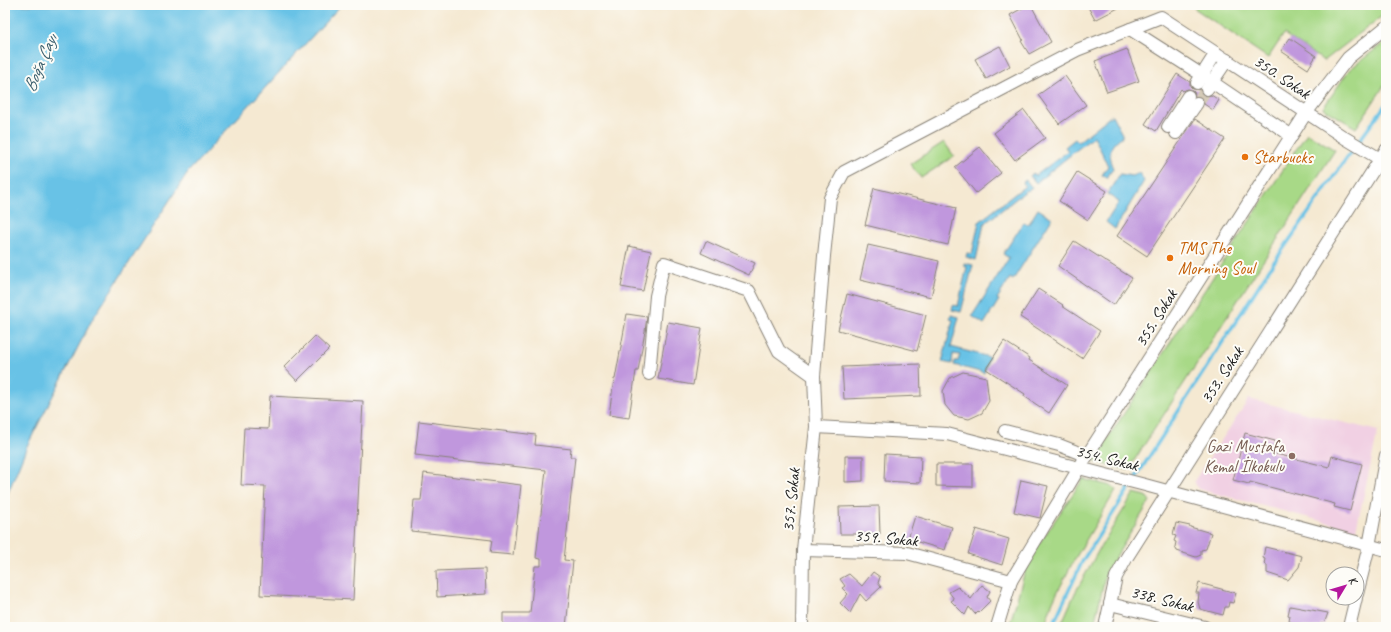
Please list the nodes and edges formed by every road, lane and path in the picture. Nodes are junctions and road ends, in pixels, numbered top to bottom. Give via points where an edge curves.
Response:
1 (1161, 17) joint
2 (1386, 27) edge
3 (1130, 29) junction
4 (1216, 53) junction
5 (1226, 60) junction
6 (1204, 82) junction
7 (1193, 99) tunnel mouth
8 (1306, 113) junction
9 (1172, 130) dead end
10 (1292, 136) junction
11 (1384, 157) edge
12 (649, 374) dead end
13 (814, 376) junction
14 (816, 427) junction
15 (1005, 431) dead end
16 (1386, 455) edge
17 (1087, 456) junction
18 (1079, 468) junction
19 (1168, 492) junction
20 (1369, 546) junction
21 (803, 550) junction
22 (1386, 550) edge
23 (1364, 566) edge
24 (1011, 581) junction
25 (1110, 604) junction
26 (1354, 606) edge
27 (802, 627) edge
28 (998, 627) edge
29 (1105, 627) edge
30 (1205, 627) edge
31 (1349, 627) edge

1 - 3 street, 357. Sokak
1 - 4 street, 350. Sokak
2 - 8 street, 355. Sokak via 1348,58
3 - 6 street
3 - 13 street, 357. Sokak via 1077,50 844,172 830,198
4 - 5 street, 350. Sokak
4 - 6 street
5 - 6 street
5 - 8 street, 350. Sokak
6 - 10 street
7 - 9 street
8 - 10 street, 355. Sokak
8 - 11 street, 350. Sokak via 1365,151
10 - 17 street, 355. Sokak
11 - 19 street, 353. Sokak
12 - 13 street via 656,296 664,263 749,291 778,351
13 - 14 street, 357. Sokak
14 - 18 street, 354. Sokak via 947,434
14 - 21 street, 357. Sokak
15 - 17 street via 1059,445
16 - 20 street
17 - 18 street, 355. Sokak
18 - 19 street, 354. Sokak
18 - 24 street, 355. Sokak
19 - 20 street, 354. Sokak
19 - 25 street, 353. Sokak via 1116,577
20 - 22 street, 354. Sokak
20 - 23 street
21 - 24 street, 359. Sokak via 907,553
21 - 27 street, 357. Sokak
24 - 28 street, 355. Sokak
25 - 29 street, 353. Sokak
25 - 30 street, 338. Sokak
26 - 31 street

